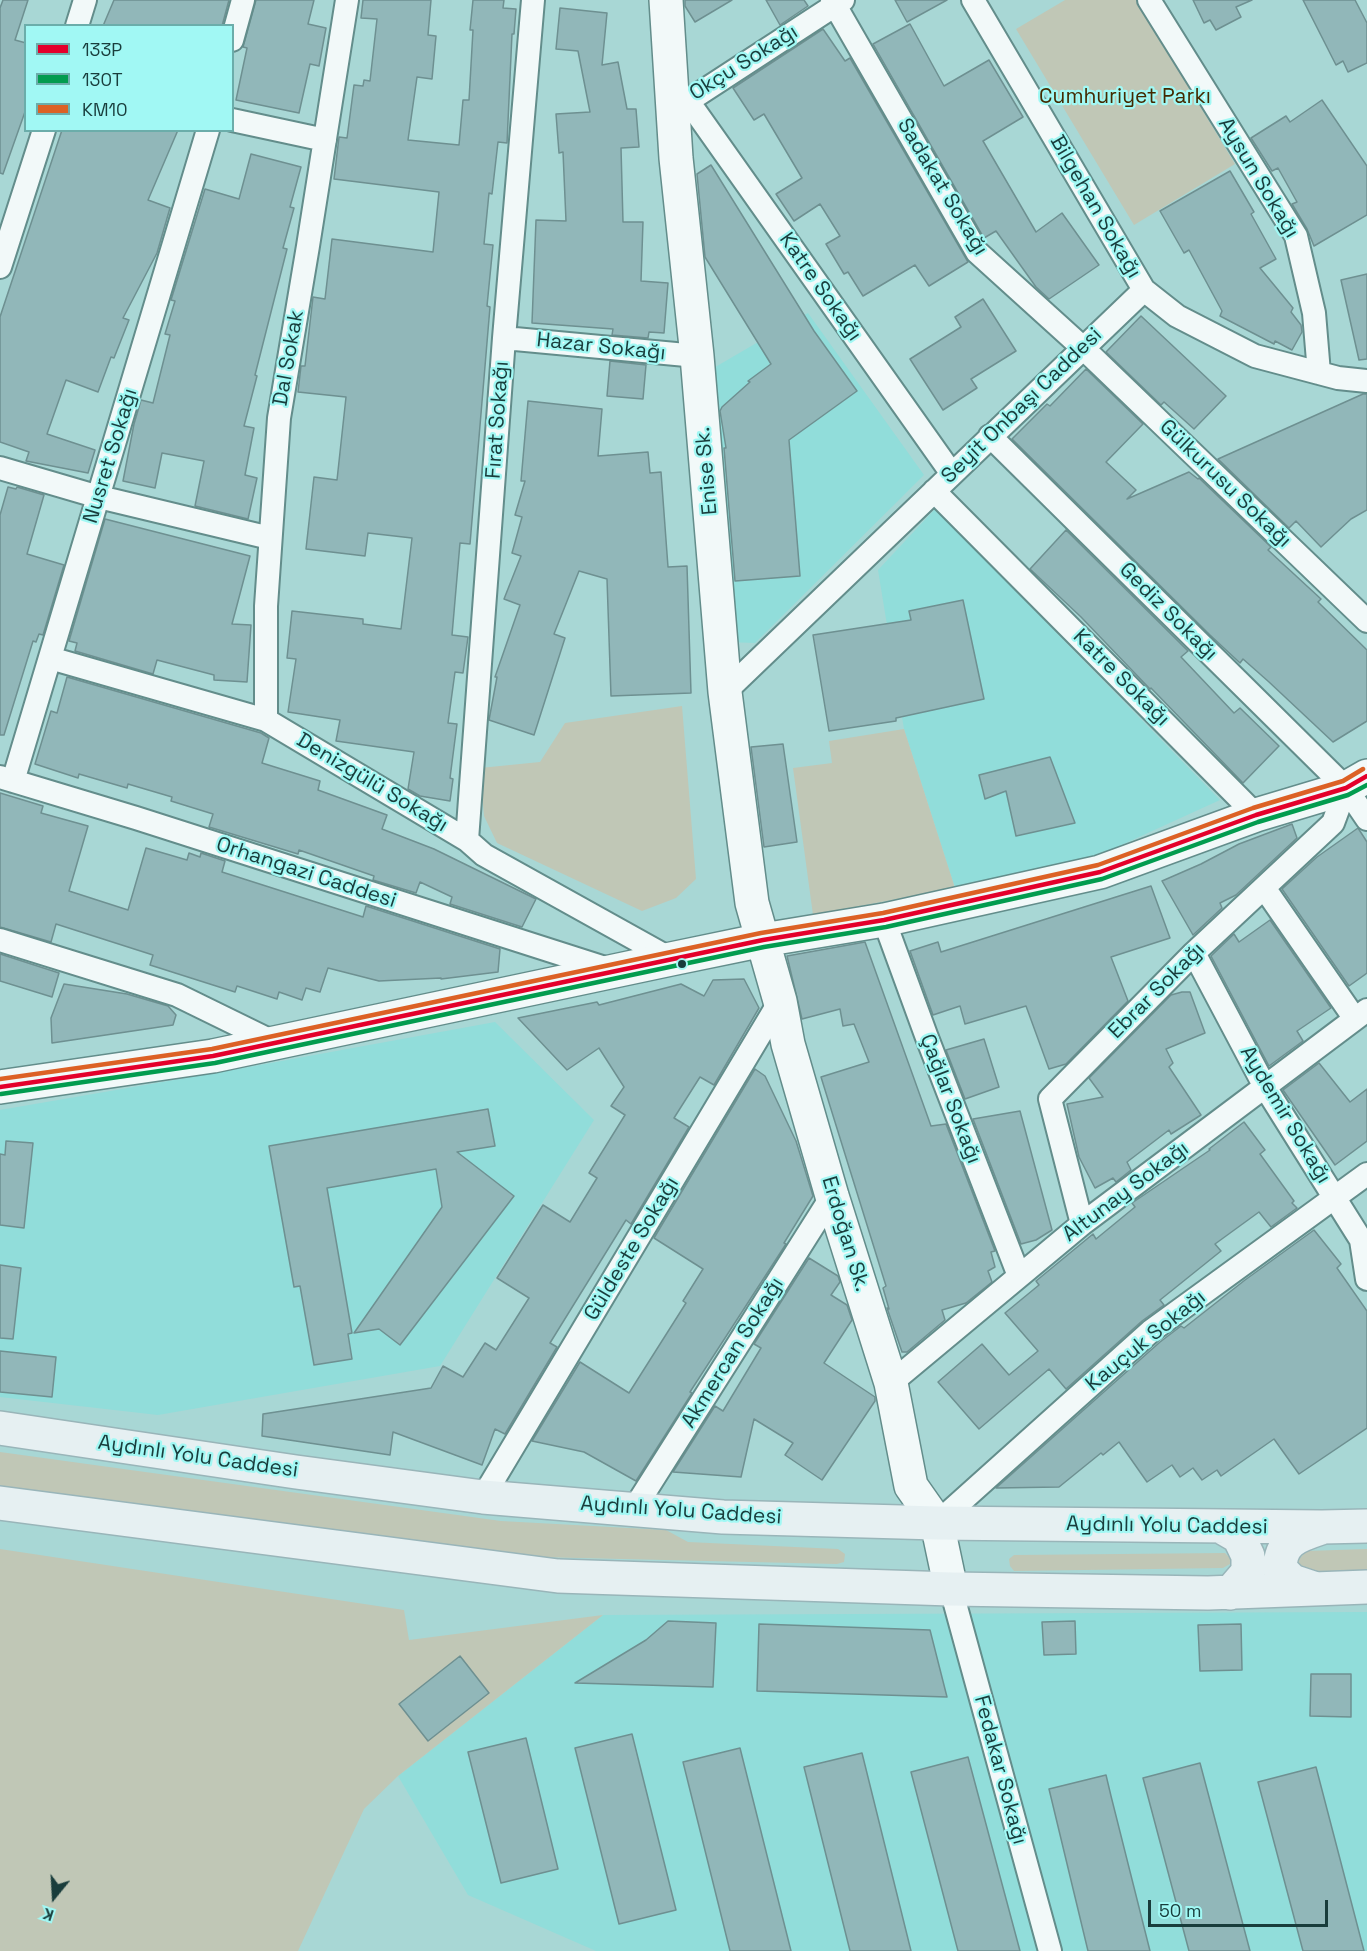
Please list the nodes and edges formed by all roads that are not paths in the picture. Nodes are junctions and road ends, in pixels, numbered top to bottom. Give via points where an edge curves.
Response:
1 (86, 0) edge
2 (243, 0) edge
3 (347, 0) edge
4 (533, 0) edge
5 (666, 0) edge
6 (973, 0) edge
7 (1149, 0) edge
8 (837, 2) edge
9 (78, 24) edge
10 (234, 33) edge
11 (681, 101) junction
12 (234, 120) edge
13 (43, 132) edge
14 (207, 132) edge
15 (325, 140) junction
16 (0, 267) edge
17 (1143, 290) junction
18 (504, 338) junction
19 (1083, 348) junction
20 (697, 356) junction
21 (1319, 373) junction
22 (1367, 381) edge
23 (990, 436) junction
24 (0, 468) edge
25 (952, 474) junction
26 (934, 491) junction
27 (99, 496) junction
28 (270, 538) junction
29 (1367, 621) edge
30 (50, 658) junction
31 (725, 692) junction
32 (266, 720) junction
33 (6, 779) edge
34 (1356, 782) edge
35 (1256, 815) junction
36 (1367, 819) edge
37 (467, 840) junction
38 (1265, 889) junction
39 (884, 920) junction
40 (0, 940) edge
41 (763, 940) junction
42 (1194, 953) junction
43 (670, 958) junction
44 (612, 970) junction
45 (780, 1001) junction
46 (1361, 1015) edge
47 (273, 1042) junction
48 (0, 1087) edge
49 (1265, 1087) junction
50 (1367, 1174) edge
51 (832, 1196) junction
52 (1336, 1197) junction
53 (1082, 1224) junction
54 (1019, 1276) junction
55 (1367, 1279) edge
56 (891, 1383) junction
57 (0, 1428) edge
58 (483, 1497) junction
59 (0, 1503) edge
60 (634, 1509) junction
61 (937, 1523) junction
62 (1220, 1526) junction
63 (1367, 1526) edge
64 (1322, 1527) junction
65 (1367, 1587) edge
66 (951, 1589) junction
67 (1316, 1589) junction
68 (1230, 1593) junction
69 (1050, 1951) edge

1 - 9 street
2 - 10 street
3 - 15 street, Dal Sokak
4 - 18 street, Fırat Sokağı
5 - 11 street, Enise Sk.
6 - 17 street, Bilgehan Sokağı
7 - 21 street, Aysun Sokağı via 1296,236 1314,313
8 - 11 street, Okçu Sokağı
8 - 19 street, Sadakat Sokağı via 977,252
11 - 20 street, Enise Sk. via 676,158
11 - 25 street, Katre Sokağı
12 - 15 street
13 - 16 street
14 - 27 street, Nusret Sokağı
15 - 28 street, Dal Sokak via 279,418
17 - 19 street, Seyit Onbaşı Caddesi
17 - 21 street via 1177,316 1256,356
18 - 20 street, Hazar Sokağı
18 - 37 street, Fırat Sokağı
19 - 23 street, Seyit Onbaşı Caddesi
19 - 29 street, Gülkurusu Sokağı
20 - 31 street, Enise Sk.
21 - 22 street
23 - 25 street, Seyit Onbaşı Caddesi
23 - 34 street, Gediz Sokağı
24 - 27 street
25 - 26 street, Seyit Onbaşı Caddesi
26 - 31 street, Seyit Onbaşı Caddesi
26 - 35 street, Katre Sokağı
27 - 28 street
27 - 30 street, Nusret Sokağı
28 - 32 street, Dal Sokak
30 - 32 street, Denizgülü Sokağı
30 - 33 street, Nusret Sokağı
31 - 41 street, Enise Sk. via 752,903
32 - 37 street, Denizgülü Sokağı
33 - 44 street, Orhangazi Caddesi
34 - 35 street
34 - 36 street, Gediz Sokağı
34 - 38 street, Ebrar Sokağı via 1333,823
35 - 39 street via 1100,872
37 - 43 street, Denizgülü Sokağı via 484,855
38 - 42 street, Ebrar Sokağı
38 - 46 street
39 - 41 street
39 - 54 street, Çağlar Sokağı
40 - 47 street via 177,995
41 - 43 street
41 - 45 street, Erdoğan Sk.
42 - 49 street, Aydemir Sokağı
42 - 53 street, Ebrar Sokağı via 1050,1099
43 - 44 street
44 - 47 street
45 - 51 street, Erdoğan Sk. via 788,1044
45 - 58 street, Güldeste Sokağı
46 - 49 street, Altunay Sokağı
47 - 48 street via 213,1056
49 - 52 street, Aydemir Sokağı
49 - 53 street, Altunay Sokağı
50 - 52 street, Kauçuk Sokağı
51 - 56 street, Erdoğan Sk.
51 - 60 street, Akmercan Sokağı
52 - 55 street, Aydemir Sokağı via 1361,1240
52 - 61 street, Kauçuk Sokağı via 1151,1331
53 - 54 street, Altunay Sokağı
54 - 56 street, Altunay Sokağı
56 - 61 street, Erdoğan Sk. via 911,1486
57 - 58 main road, Aydınlı Yolu Caddesi
58 - 60 main road, Aydınlı Yolu Caddesi
59 - 66 main road via 558,1576
60 - 61 main road, Aydınlı Yolu Caddesi
61 - 62 main road, Aydınlı Yolu Caddesi
61 - 66 street
62 - 64 main road, Aydınlı Yolu Caddesi
62 - 68 main road via 1239,1537 1248,1556 1248,1572
63 - 64 main road, Aydınlı Yolu Caddesi
64 - 67 main road via 1294,1536 1280,1556 1280,1569 1292,1581
65 - 67 main road
66 - 68 main road
66 - 69 street, Fedakar Sokağı
67 - 68 main road

